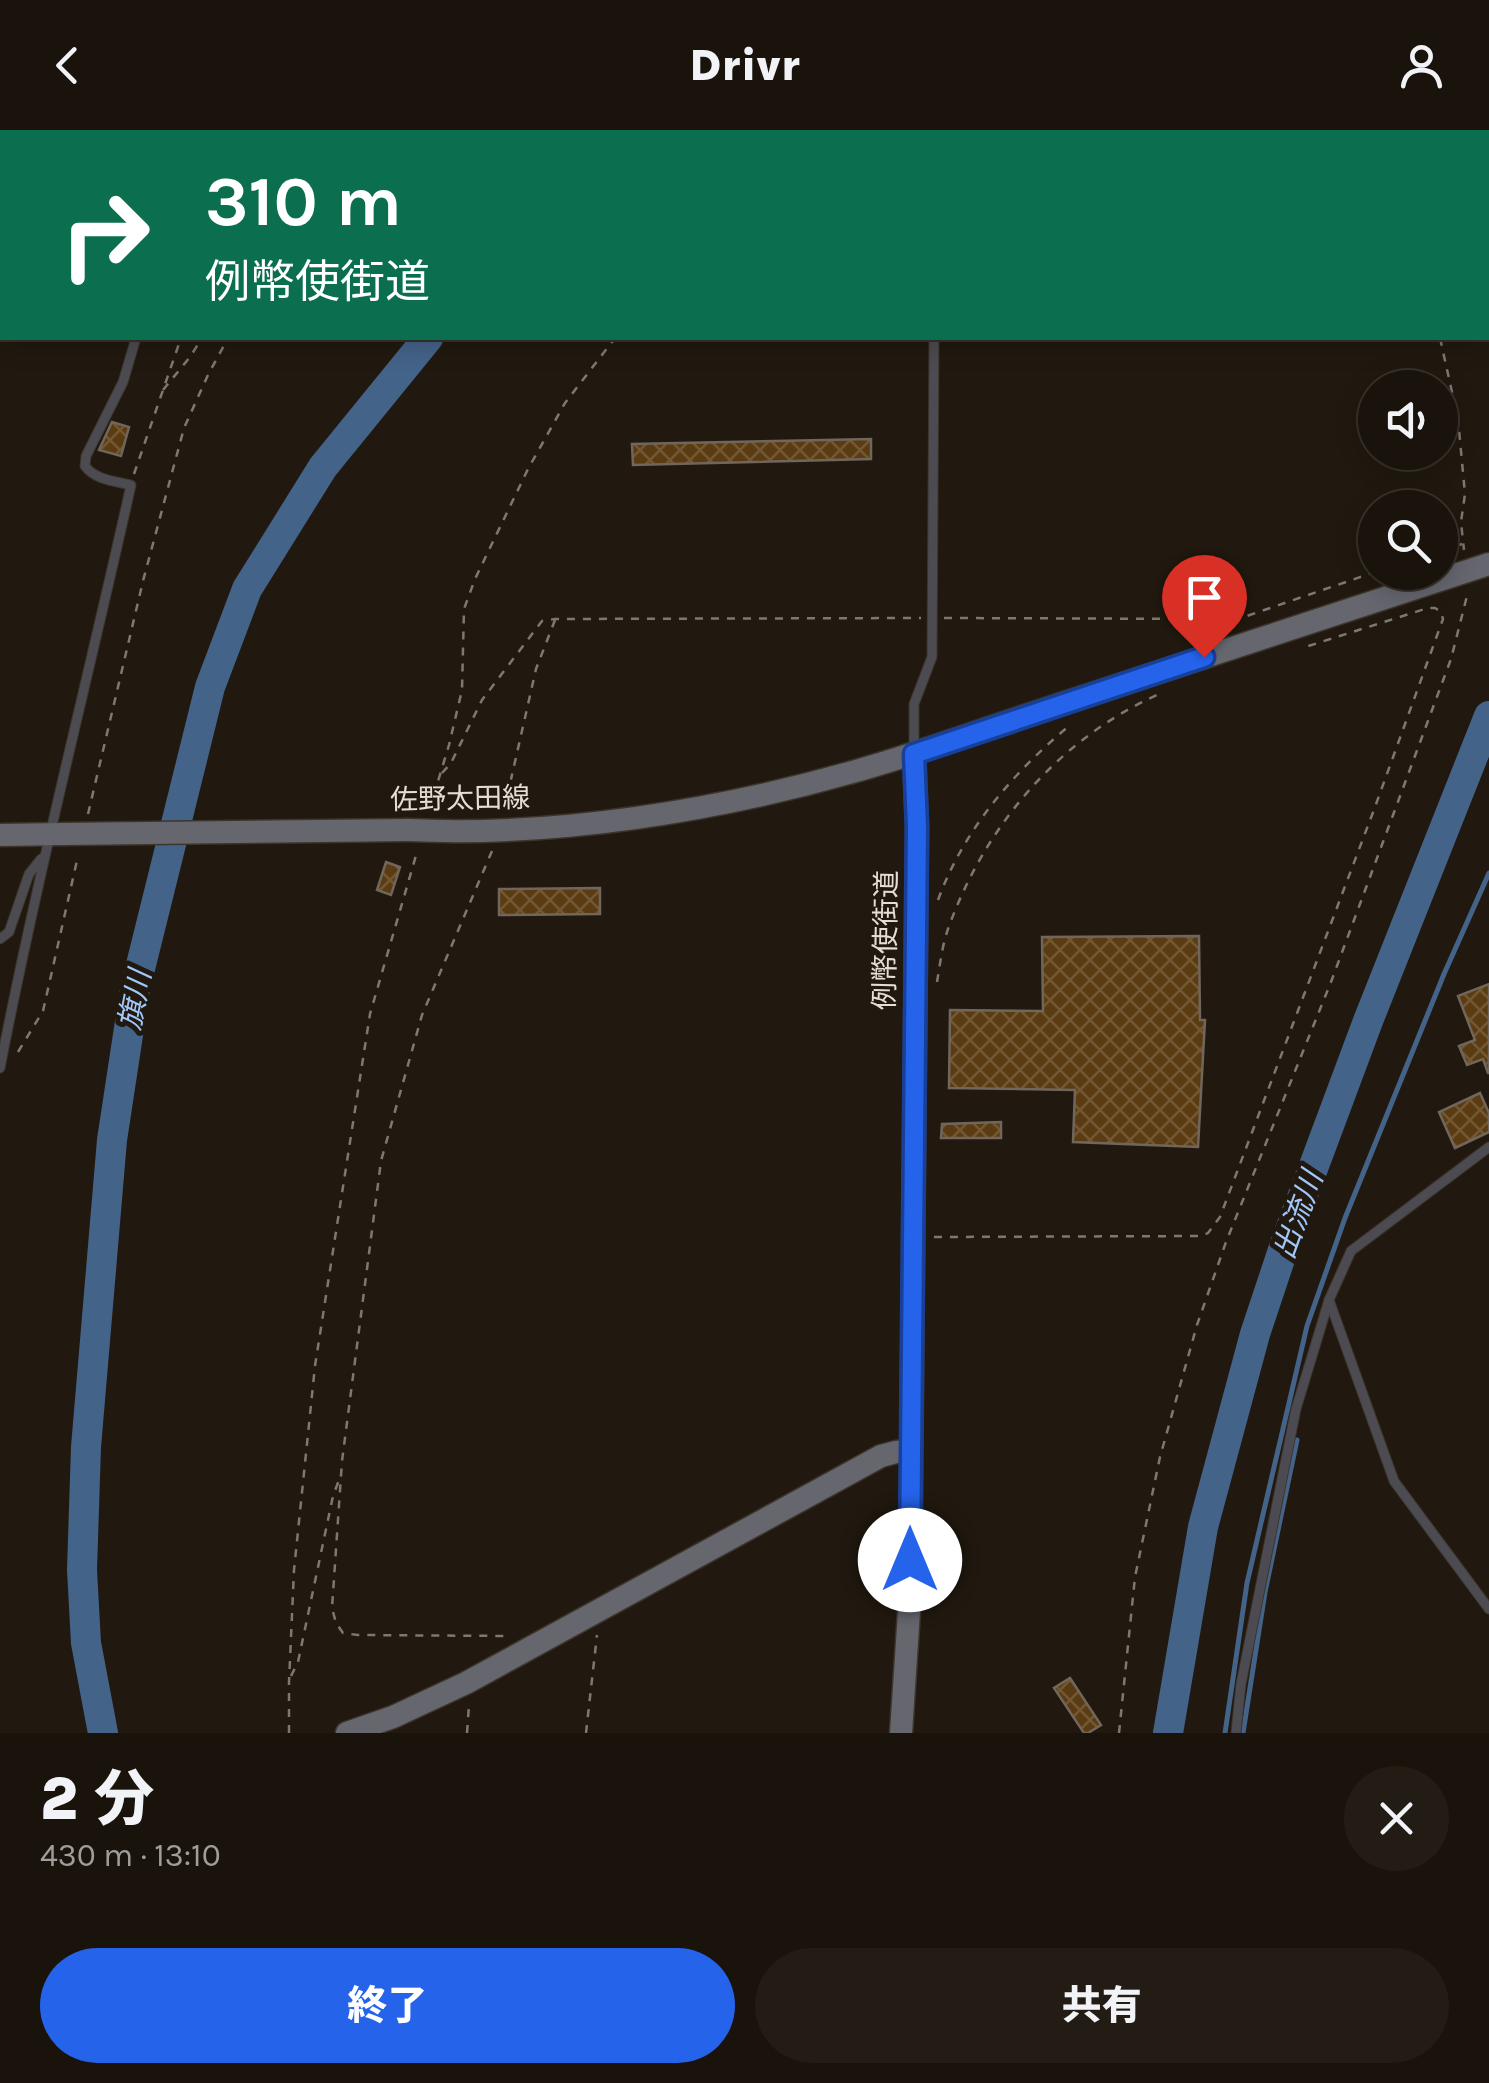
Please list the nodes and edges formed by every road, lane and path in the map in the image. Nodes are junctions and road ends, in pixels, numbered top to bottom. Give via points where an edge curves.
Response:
1 (135, 340) edge
2 (179, 340) edge
3 (201, 340) edge
4 (227, 340) edge
5 (613, 340) edge
6 (934, 340) edge
7 (1440, 340) edge
8 (160, 395) junction
9 (131, 485) junction
10 (1463, 544) junction
11 (1458, 546) edge
12 (1477, 567) edge
13 (1358, 578) edge
14 (934, 618) junction
15 (555, 619) junction
16 (1300, 648) dead end
17 (1156, 696) dead end
18 (1077, 718) dead end
19 (914, 754) junction
20 (441, 774) junction
21 (507, 797) dead end
22 (89, 811) dead end
23 (416, 830) junction
24 (0, 834) edge
25 (59, 844) junction
26 (492, 849) dead end
27 (938, 900) dead end
28 (0, 939) edge
29 (937, 982) dead end
30 (10, 1060) dead end
31 (0, 1068) edge
32 (1489, 1146) edge
33 (932, 1237) dead end
34 (1330, 1300) junction
35 (910, 1451) junction
36 (341, 1479) junction
37 (1489, 1609) edge
38 (591, 1614) junction
39 (536, 1645) junction
40 (289, 1682) junction
41 (466, 1683) junction
42 (289, 1733) edge
43 (348, 1733) edge
44 (466, 1733) edge
45 (586, 1733) edge
46 (901, 1733) edge
47 (1119, 1733) edge
48 (1236, 1733) edge

1 - 9 lane via 84,466
2 - 8 path
3 - 8 path
4 - 22 path via 184,428
5 - 20 path via 565,403 475,579 464,608 462,690
6 - 14 lane
7 - 10 path via 1458,419
8 - 9 path
9 - 25 lane
10 - 11 path
10 - 12 path
12 - 19 street
12 - 47 path via 1451,659 1196,1325 1135,1576
13 - 14 path via 1223,620
14 - 15 path
14 - 19 lane via 932,657 914,704
15 - 20 path via 542,621 482,700
15 - 21 path via 536,669
16 - 33 path via 1428,608 1443,619 1214,1227 1202,1236
17 - 29 path via 1087,735 1012,809 971,872 946,933
18 - 27 path via 982,816
19 - 23 street, 佐野太田線 via 671,812 550,826
19 - 35 street, 例幣使街道
20 - 23 path
23 - 25 street, 佐野太田線, bridge
23 - 40 path via 370,1014 314,1366
24 - 25 street, 佐野太田線
25 - 28 lane via 28,874 9,932
25 - 30 path via 43,1012
25 - 31 lane
26 - 36 path via 422,1015 380,1161
32 - 34 lane via 1351,1250
34 - 37 lane via 1394,1481
34 - 48 lane via 1296,1409
35 - 38 street via 880,1456
35 - 46 street, 例幣使街道 via 913,1709
36 - 39 path via 332,1608 343,1633 516,1636
36 - 40 path
38 - 39 street
38 - 45 path via 597,1641
39 - 41 street
40 - 42 path
41 - 43 street
41 - 44 path

